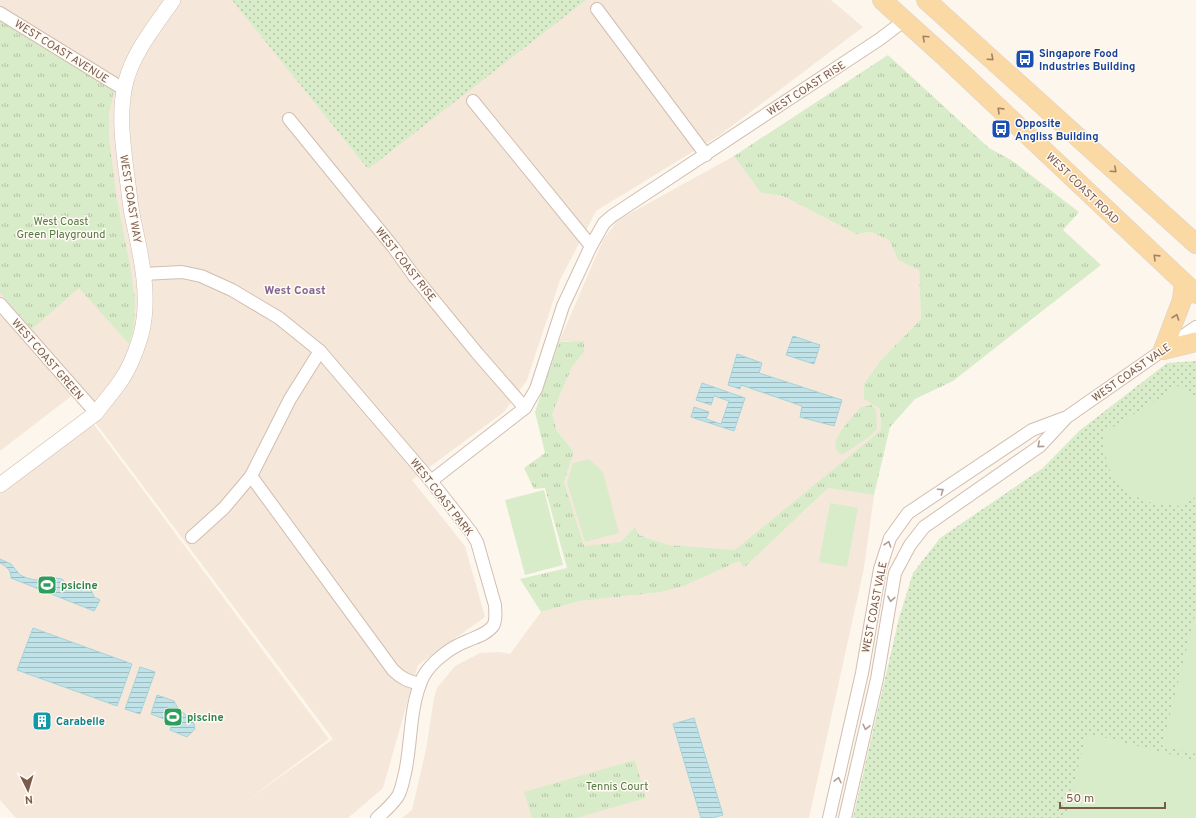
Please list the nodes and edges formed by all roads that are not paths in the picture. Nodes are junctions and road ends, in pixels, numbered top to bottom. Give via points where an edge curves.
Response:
1 (173, 0) edge
2 (882, 0) edge
3 (926, 0) edge
4 (597, 9) dead end
5 (0, 13) edge
6 (905, 20) junction
7 (125, 90) junction
8 (473, 101) dead end
9 (289, 119) dead end
10 (706, 155) junction
11 (1196, 244) edge
12 (591, 246) junction
13 (143, 274) junction
14 (1190, 289) edge
15 (0, 304) edge
16 (1196, 327) edge
17 (1196, 342) edge
18 (1163, 350) junction
19 (320, 351) junction
20 (97, 407) junction
21 (525, 408) junction
22 (1066, 417) junction
23 (0, 474) edge
24 (251, 476) junction
25 (431, 481) junction
26 (0, 485) edge
27 (192, 537) dead end
28 (420, 684) junction
29 (377, 818) edge
30 (829, 818) edge
31 (845, 818) edge

1 - 7 street, WEST COAST WAY via 132,65
2 - 6 main road, WEST COAST ROAD
3 -> 11 main road
4 - 10 street
5 - 7 street, WEST COAST AVENUE
6 - 10 street, WEST COAST RISE
14 -> 6 main road, WEST COAST ROAD
7 - 13 street, WEST COAST WAY via 122,106 124,155
8 - 12 street
9 - 21 street, WEST COAST RISE via 476,353
10 - 12 street, WEST COAST RISE via 612,216
12 - 21 street, WEST COAST RISE via 563,306 536,389
13 - 19 street, WEST COAST PARK via 182,272 218,283 279,318
13 - 20 street, WEST COAST WAY via 144,308 141,334 132,361 121,381
18 -> 14 main road via 1182,300
15 - 20 street, WEST COAST GREEN
16 - 18 street, WEST COAST VALE
17 - 18 main road
18 - 22 street, WEST COAST VALE
19 - 24 street via 290,399
19 - 25 street, WEST COAST PARK
20 - 23 street, WEST COAST WAY
20 - 26 street, WEST COAST WAY
21 - 25 street, WEST COAST RISE
30 -> 22 street, WEST COAST VALE via 862,673 880,569 890,538 908,512 1032,430
22 -> 31 street, WEST COAST VALE via 1040,446 924,527 910,545 895,573 877,679
24 - 27 street via 224,508
24 - 28 street via 393,670 400,677
25 - 28 street, WEST COAST PARK via 477,542 496,615 493,625 487,632 445,653 424,675
28 - 29 street, WEST COAST PARK via 413,709 409,756 403,782 392,804

